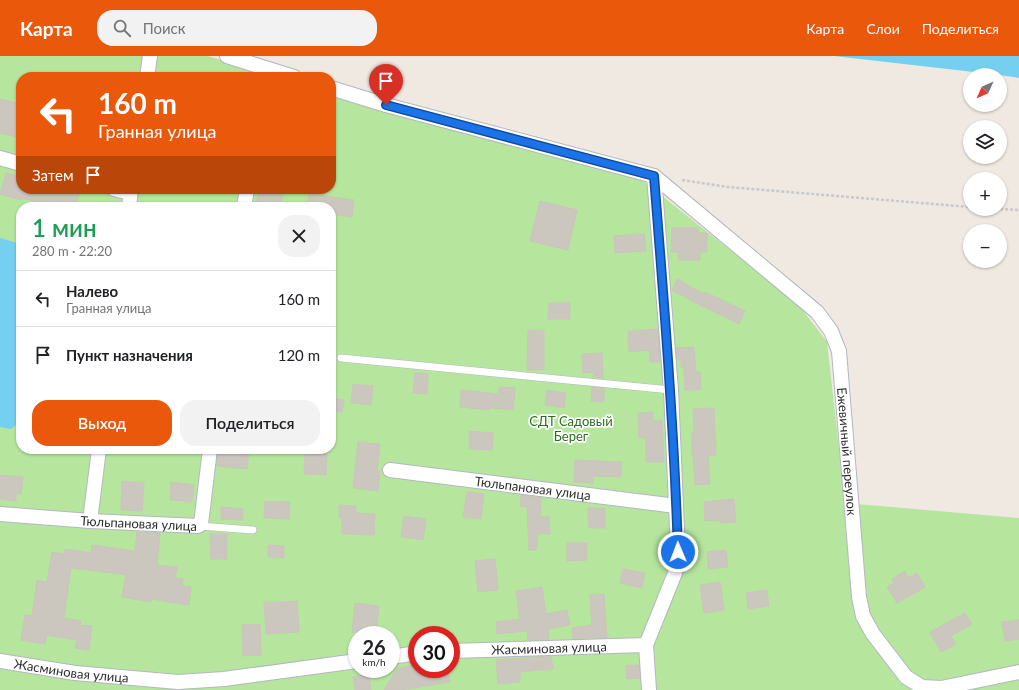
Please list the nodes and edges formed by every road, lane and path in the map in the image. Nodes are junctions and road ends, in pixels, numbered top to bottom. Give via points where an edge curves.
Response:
1 (150, 56) edge
2 (227, 56) edge
3 (148, 72) edge
4 (265, 72) edge
5 (336, 90) edge
6 (0, 158) edge
7 (16, 163) edge
8 (654, 176) junction
9 (963, 206) edge
10 (1007, 209) edge
11 (1019, 210) edge
12 (341, 358) dead end
13 (671, 390) junction
14 (97, 454) edge
15 (209, 454) edge
16 (390, 470) dead end
17 (676, 506) junction
18 (0, 514) edge
19 (90, 521) junction
20 (198, 526) junction
21 (253, 530) dead end
22 (646, 645) junction
23 (460, 651) edge
24 (0, 661) edge
25 (348, 663) edge
26 (1019, 672) edge
27 (649, 690) edge

1 - 3 street
2 - 4 street
5 - 8 street
6 - 7 street
8 - 9 path via 728,187
8 - 13 street
8 - 26 street, Ежевичный переулок via 817,312 831,331 839,351 859,597 862,616 873,634 906,677 922,687 941,688
10 - 11 path
12 - 13 lane
13 - 17 street
14 - 19 street
15 - 20 street, Тюльпановая улица via 201,524
16 - 17 street, Тюльпановая улица
17 - 22 street via 678,552 675,573
18 - 19 street, Тюльпановая улица
19 - 20 street, Тюльпановая улица
20 - 21 lane
22 - 23 street, Жасминовая улица
22 - 27 street
24 - 25 street, Жасминовая улица via 75,673 178,682 224,679

